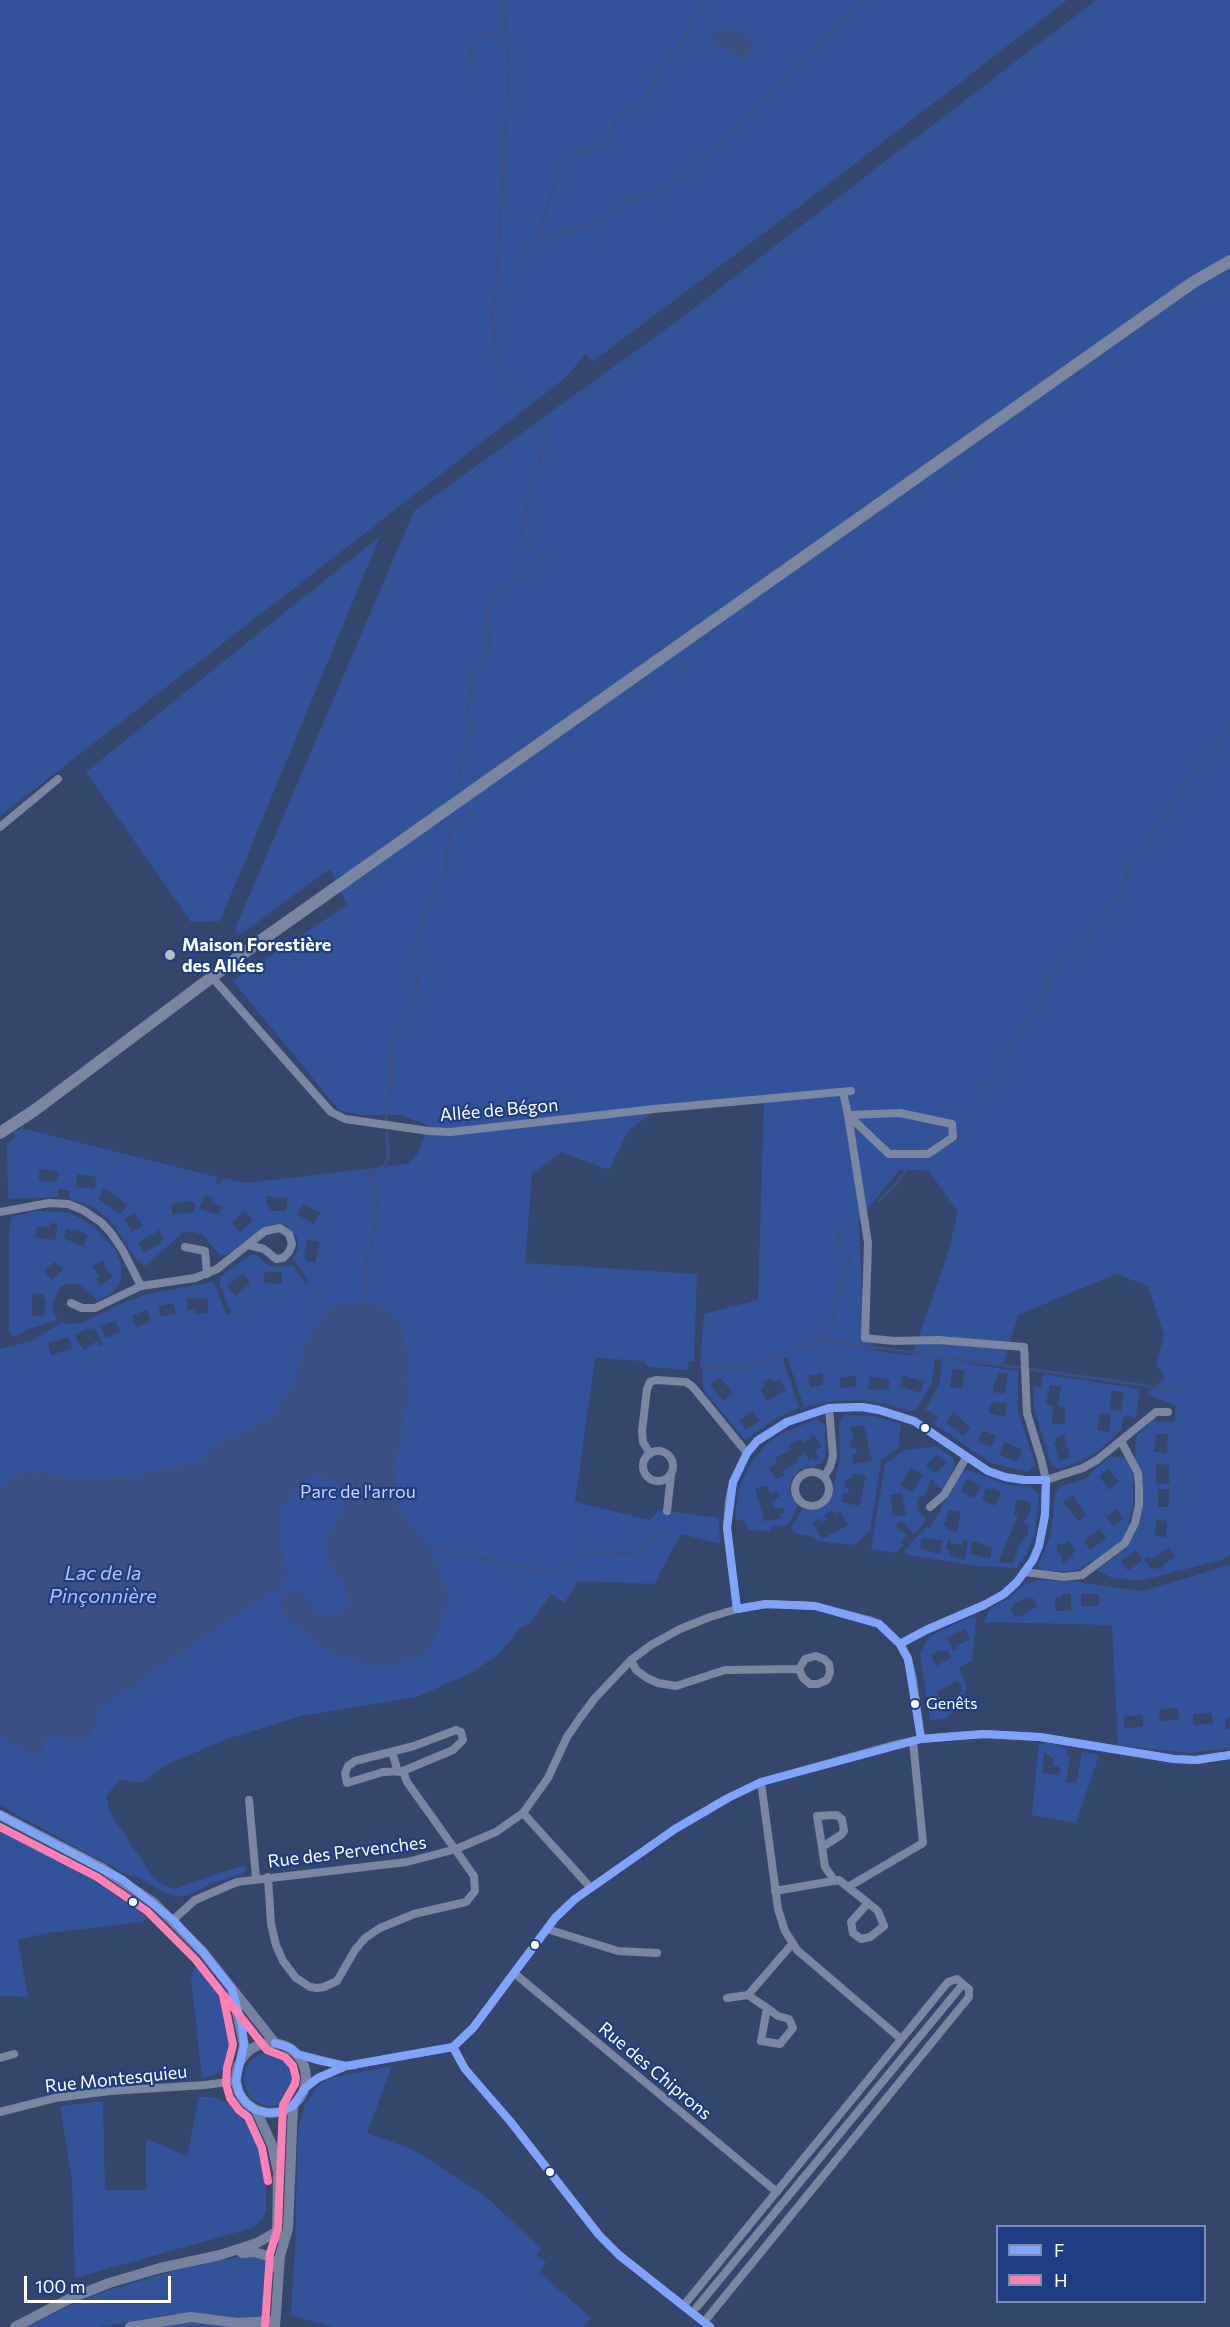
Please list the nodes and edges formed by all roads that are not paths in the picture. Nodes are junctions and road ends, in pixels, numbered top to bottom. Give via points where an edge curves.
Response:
1 (1230, 261) edge
2 (58, 779) dead end
3 (0, 827) edge
4 (211, 976) junction
5 (848, 1115) junction
6 (0, 1133) edge
7 (0, 1212) edge
8 (248, 1245) junction
9 (185, 1247) dead end
10 (207, 1274) junction
11 (141, 1286) junction
12 (70, 1303) dead end
13 (829, 1408) junction
14 (1168, 1412) dead end
15 (1120, 1441) junction
16 (747, 1453) junction
17 (650, 1454) junction
18 (966, 1458) junction
19 (670, 1475) junction
20 (824, 1477) junction
21 (1046, 1480) junction
22 (930, 1507) dead end
23 (667, 1511) dead end
24 (1024, 1572) junction
25 (737, 1609) junction
26 (900, 1644) junction
27 (631, 1660) junction
28 (800, 1669) dead end
29 (917, 1740) junction
30 (392, 1752) junction
31 (1230, 1755) edge
32 (400, 1772) junction
33 (761, 1782) junction
34 (249, 1800) dead end
35 (523, 1813) junction
36 (4, 1817) edge
37 (822, 1847) junction
38 (456, 1849) junction
39 (268, 1877) junction
40 (256, 1878) junction
41 (836, 1881) junction
42 (590, 1887) junction
43 (848, 1887) junction
44 (775, 1891) junction
45 (868, 1903) junction
46 (173, 1920) junction
47 (547, 1929) junction
48 (793, 1943) junction
49 (657, 1953) dead end
50 (514, 1973) junction
51 (963, 1984) junction
52 (232, 1989) junction
53 (748, 1995) junction
54 (727, 1998) dead end
55 (767, 2008) junction
56 (901, 2038) junction
57 (275, 2043) junction
58 (453, 2047) junction
59 (14, 2054) dead end
60 (297, 2054) junction
61 (0, 2058) edge
62 (241, 2059) junction
63 (346, 2066) junction
64 (236, 2081) junction
65 (305, 2088) junction
66 (293, 2106) junction
67 (256, 2110) junction
68 (0, 2112) edge
69 (818, 2141) junction
70 (828, 2149) junction
71 (838, 2157) junction
72 (777, 2192) junction
73 (276, 2232) junction
74 (220, 2255) junction
75 (280, 2256) junction
76 (279, 2271) junction
77 (684, 2305) junction
78 (697, 2307) dead end
79 (275, 2324) edge
80 (240, 2325) edge
81 (707, 2325) edge
82 (15, 2327) edge
83 (130, 2327) edge

1 - 4 main road via 1192,283
2 - 3 street
4 - 5 street, Allée de Bégon via 331,1112 345,1119 451,1132 847,1092
4 - 6 main road via 133,1038
5 - 5 street via 900,1113 952,1124 953,1137 928,1154 889,1154
5 - 21 street via 868,1243 865,1338 1024,1347 1026,1413
7 - 11 street via 49,1203 83,1210 111,1233
8 - 8 street via 265,1231 280,1228 289,1234 292,1244 283,1258 276,1259 264,1249
8 - 10 street
9 - 10 street via 205,1251
10 - 11 street
11 - 12 street via 95,1308
13 - 16 street via 787,1422 757,1441
13 - 18 street via 862,1407 896,1414 914,1421
13 - 20 street via 833,1456
14 - 15 street via 1156,1412
15 - 21 street via 1083,1468
15 - 24 street via 1138,1473 1139,1488 1139,1505 1125,1544 1082,1575
16 - 17 street via 693,1387 686,1382 656,1380 647,1389 642,1431
16 - 25 street via 733,1482 728,1514
17 - 19 street via 660,1451 669,1456 674,1465
17 - 19 street via 644,1462 644,1473 652,1480 662,1481
18 - 21 street via 1005,1477
18 - 22 street via 944,1495
19 - 23 street
20 - 20 street via 828,1485 822,1502 813,1506 796,1497 798,1478 816,1472
21 - 24 street via 1043,1531 1033,1560
24 - 26 street via 1004,1594
25 - 26 street, Rue des Pervenches via 766,1604 815,1606 869,1620
25 - 27 street, Rue des Pervenches via 680,1629
26 - 29 street, Rue des Pervenches via 913,1680
27 - 28 street via 647,1678 676,1686 725,1670
27 - 35 street, Rue des Pervenches via 580,1718 548,1778
29 - 31 street via 1013,1735 1174,1759
29 - 33 street
29 - 43 street, Rue des Pervenches via 923,1843
30 - 32 street
30 - 32 street via 355,1761 345,1773 347,1783 383,1772
30 - 32 street via 456,1730 461,1732 463,1740 453,1750
32 - 38 street
33 - 42 street via 698,1814
33 - 44 street
34 - 40 street
35 - 38 street, Rue des Pervenches via 496,1832
35 - 42 street
36 - 46 main road via 123,1880
37 - 37 street via 844,1831 837,1815 818,1816
37 - 41 street via 825,1867
38 - 39 street, Rue des Pervenches via 387,1865
38 - 39 street via 474,1876 472,1896 460,1905 414,1914 380,1928 355,1950 337,1981 324,1987 303,1983 283,1961 271,1923
39 - 40 street, Rue des Pervenches
40 - 46 street, Rue des Pervenches via 195,1900
41 - 43 street
41 - 44 street
42 - 47 street
43 - 45 street
44 - 48 street via 785,1931
45 - 45 street via 851,1922 853,1933 861,1939 884,1926 879,1911
46 - 52 main road
47 - 49 street via 618,1951
47 - 50 street
48 - 53 street
48 - 56 street
50 - 58 street via 473,2028
50 - 72 street, Rue des Chiprons
51 - 56 street via 957,1979 948,1982
51 - 70 street
51 - 71 street via 969,1989 969,1997
52 - 57 main road
52 - 62 main road via 242,2026
53 - 54 street
53 - 55 street
55 - 55 street via 761,2041 780,2044 794,2028 789,2019
56 - 69 street
57 - 60 main road
57 - 62 main road via 250,2049
58 - 63 street
58 - 77 street via 465,2069 599,2235
59 - 61 street
60 - 63 street
60 - 65 main road via 306,2069
62 - 64 main road
63 - 65 street
64 - 67 main road via 239,2093
64 - 68 street, Rue Montesquieu via 55,2098
65 - 66 main road
66 - 67 main road via 281,2112
66 - 75 main road via 288,2229
67 - 73 main road via 272,2145 278,2172
69 - 70 street
69 - 72 street
70 - 71 street
70 - 78 street
71 - 81 street
72 - 77 street
73 - 74 main road
73 - 75 main road
74 - 76 main road via 254,2252 268,2256
74 - 82 main road via 109,2283
75 - 76 main road
76 - 79 main road
77 - 81 street
79 - 80 main road
80 - 83 main road via 191,2317

